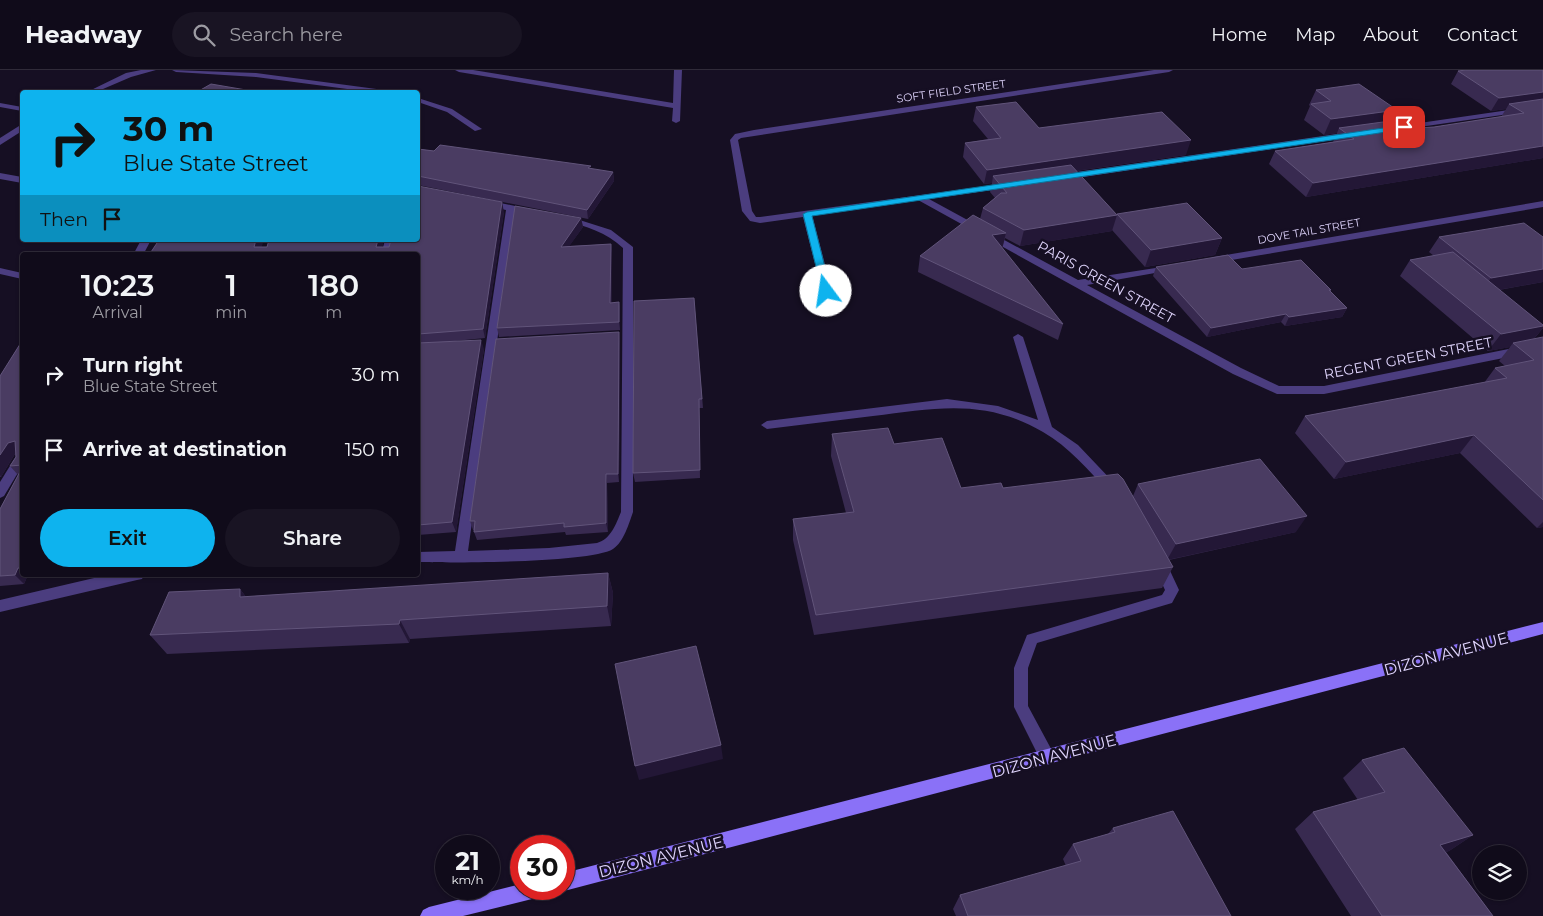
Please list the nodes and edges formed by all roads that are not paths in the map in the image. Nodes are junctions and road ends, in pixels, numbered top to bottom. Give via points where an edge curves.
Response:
1 (152, 70) edge
2 (176, 70) edge
3 (459, 70) edge
4 (678, 70) edge
5 (1169, 70) edge
6 (96, 90) edge
7 (370, 90) edge
8 (420, 100) edge
9 (0, 105) edge
10 (676, 106) junction
11 (1543, 107) edge
12 (20, 109) edge
13 (676, 121) dead end
14 (20, 129) edge
15 (478, 129) dead end
16 (1385, 130) edge
17 (1355, 134) edge
18 (0, 142) edge
19 (0, 176) edge
20 (1048, 179) edge
21 (20, 180) edge
22 (1019, 184) edge
23 (921, 198) junction
24 (474, 200) edge
25 (1543, 204) edge
26 (511, 208) junction
27 (807, 214) junction
28 (1206, 261) edge
29 (1186, 264) edge
30 (5, 272) edge
31 (20, 276) edge
32 (0, 282) edge
33 (1078, 283) junction
34 (826, 291) dead end
35 (1018, 337) dead end
36 (1543, 346) edge
37 (1277, 390) joint
38 (767, 425) dead end
39 (1047, 429) junction
40 (20, 459) edge
41 (0, 493) edge
42 (1120, 496) edge
43 (1154, 552) edge
44 (460, 555) junction
45 (420, 557) edge
46 (118, 577) edge
47 (0, 606) edge
48 (1543, 628) edge
49 (1048, 758) junction
50 (575, 879) edge
51 (510, 896) edge
52 (429, 916) edge

1 - 6 street via 129,75
2 - 7 street via 256,74
3 - 10 street
4 - 10 street
5 - 27 street, SOFT FIELD STREET via 738,136 734,145 747,211 752,219 769,220
8 - 15 street via 464,117
9 - 12 street
10 - 13 street
11 - 16 street
14 - 18 street
17 - 20 street
19 - 21 street
22 - 23 street
23 - 27 street
23 - 33 street, PARIS GREEN STREET
24 - 26 street
25 - 28 street, DOVE TAIL STREET
26 - 44 street
26 - 44 street via 599,226 628,247 623,335 627,512 619,531 607,546 580,552
27 - 34 street
29 - 33 street
30 - 31 street
30 - 32 street
33 - 37 street, PARIS GREEN STREET via 1237,372
35 - 39 street
36 - 37 street, REGENT GREEN STREET via 1324,390
38 - 39 street via 947,402 975,404
39 - 42 street
40 - 41 street
43 - 49 street via 1172,590 1167,599 1032,639 1021,668 1021,707
44 - 45 street
46 - 47 street
48 - 49 street, DIZON AVENUE
49 - 50 street, DIZON AVENUE
51 - 52 street

